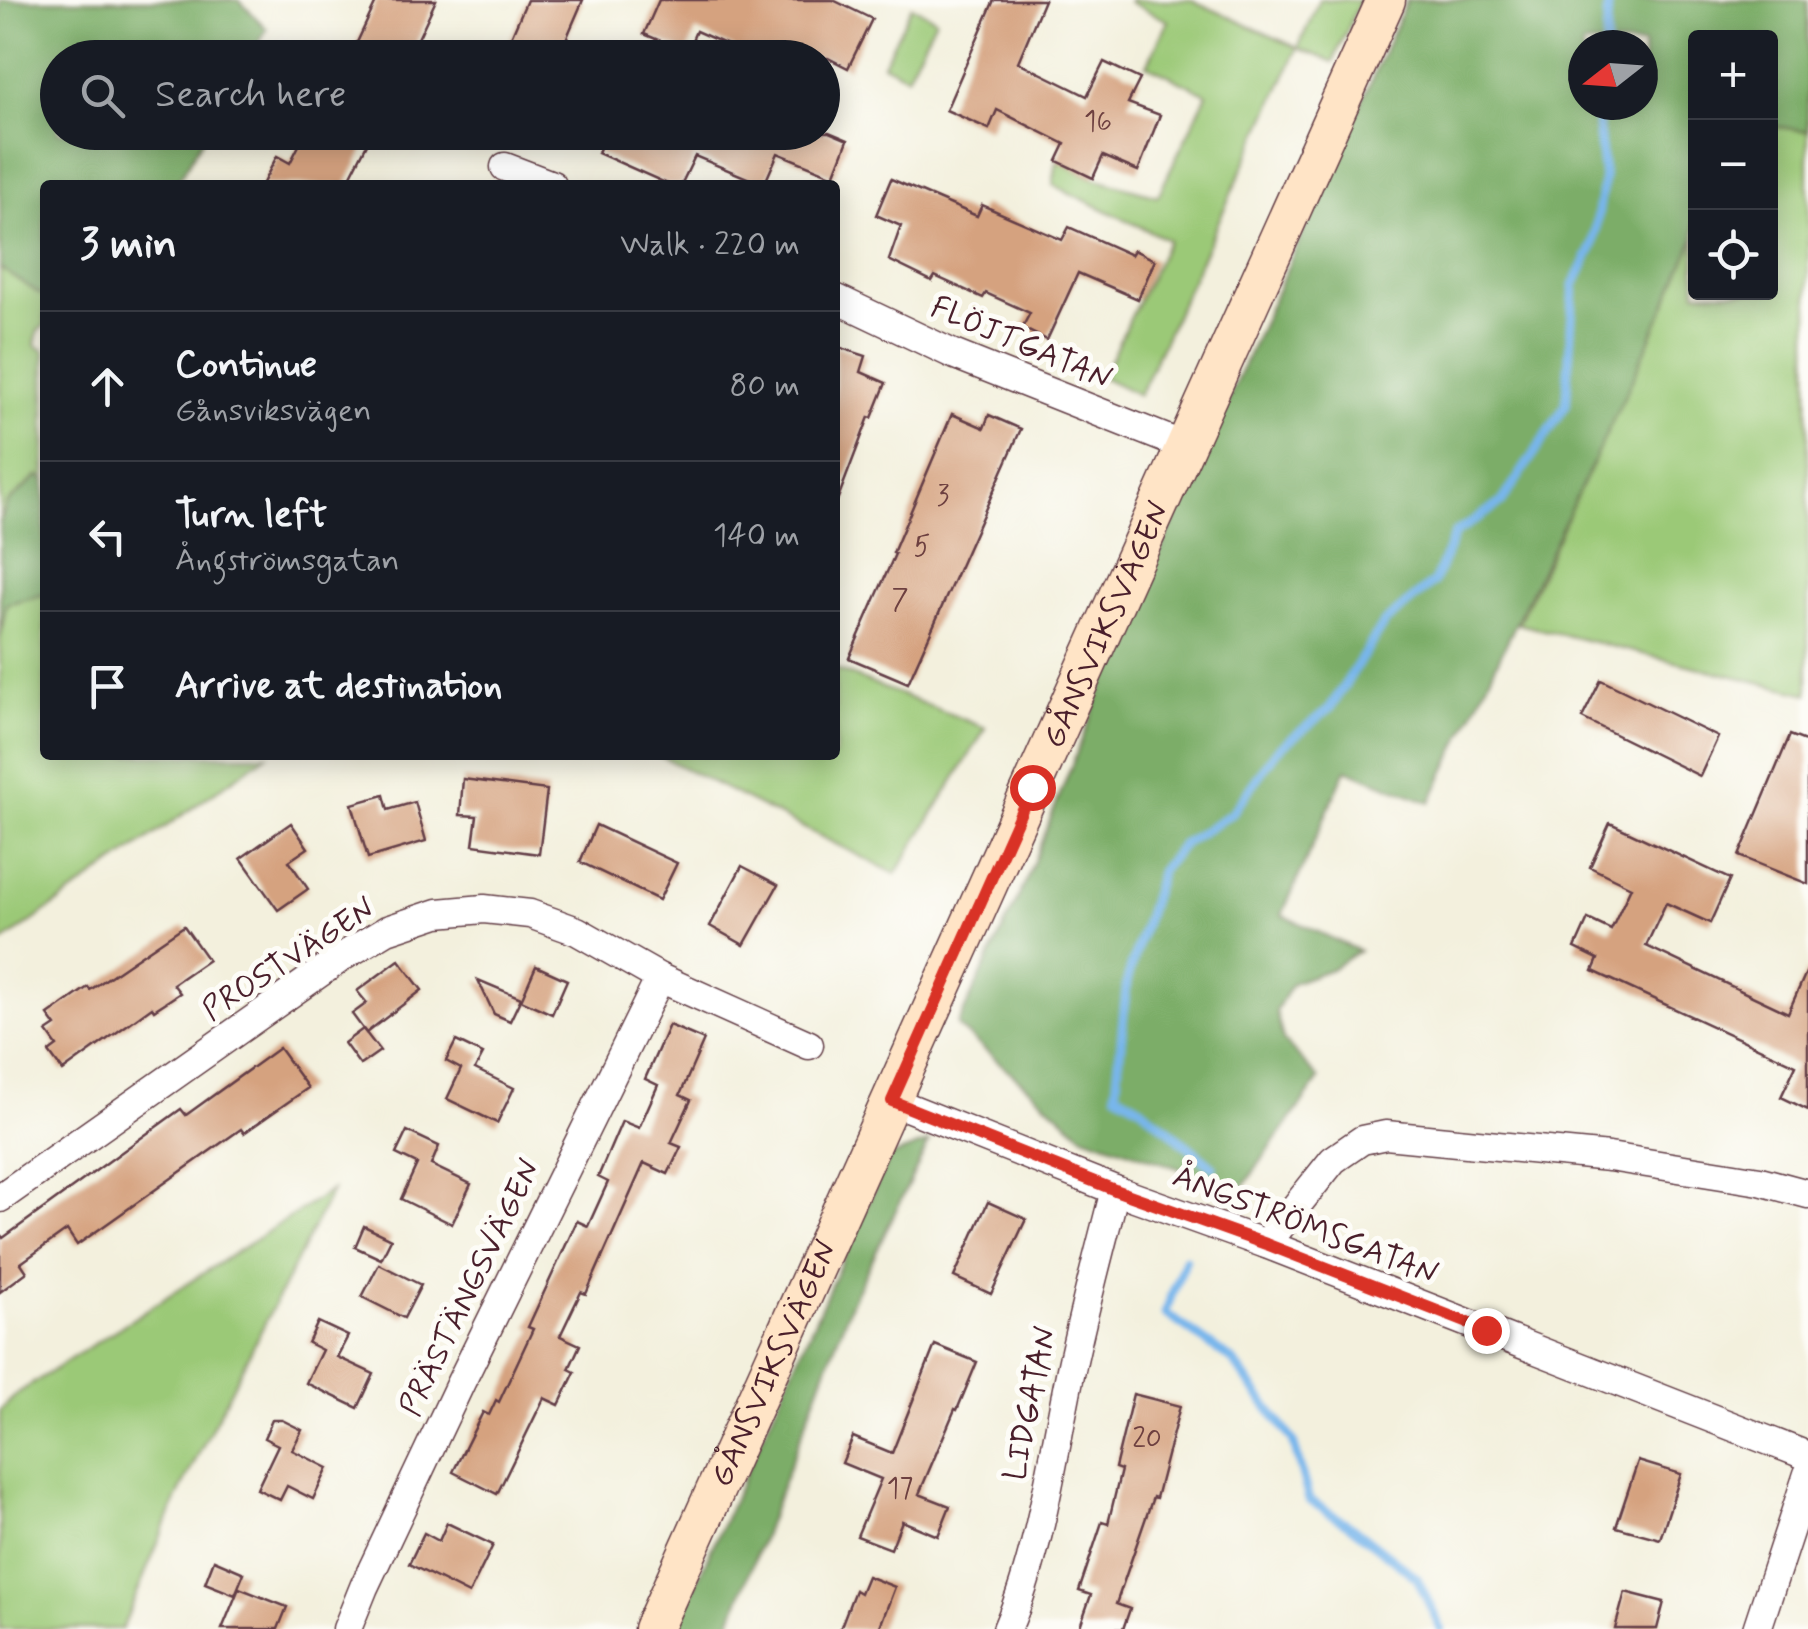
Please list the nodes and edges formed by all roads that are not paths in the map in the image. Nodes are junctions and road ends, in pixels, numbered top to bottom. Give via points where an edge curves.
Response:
1 (1386, 0) edge
2 (505, 166) dead end
3 (540, 180) edge
4 (840, 300) edge
5 (1184, 446) junction
6 (660, 978) junction
7 (808, 1045) dead end
8 (892, 1101) junction
9 (1115, 1190) junction
10 (1808, 1194) edge
11 (0, 1198) edge
12 (1266, 1244) junction
13 (1808, 1456) edge
14 (1808, 1474) edge
15 (347, 1629) edge
16 (653, 1629) edge
17 (1006, 1629) edge
18 (1757, 1629) edge

1 - 5 main road, GÅNSVIKSVÄGEN
2 - 3 street
4 - 5 street, FLÖJTGATAN via 953,354
5 - 8 main road, GÅNSVIKSVÄGEN
6 - 7 street, PROSTVÄGEN
6 - 11 street, PROSTVÄGEN via 577,931 530,914 438,913 387,930
6 - 15 street, PRÄSTÄNGSVÄGEN via 460,1382
8 - 9 street, ÅNGSTRÖMSGATAN
8 - 16 main road, GÅNSVIKSVÄGEN
9 - 12 street, ÅNGSTRÖMSGATAN
9 - 17 street, LIDGATAN via 1042,1513
10 - 12 street via 1609,1157 1386,1135 1362,1140 1333,1160
12 - 13 street, ÅNGSTRÖMSGATAN
14 - 18 street

